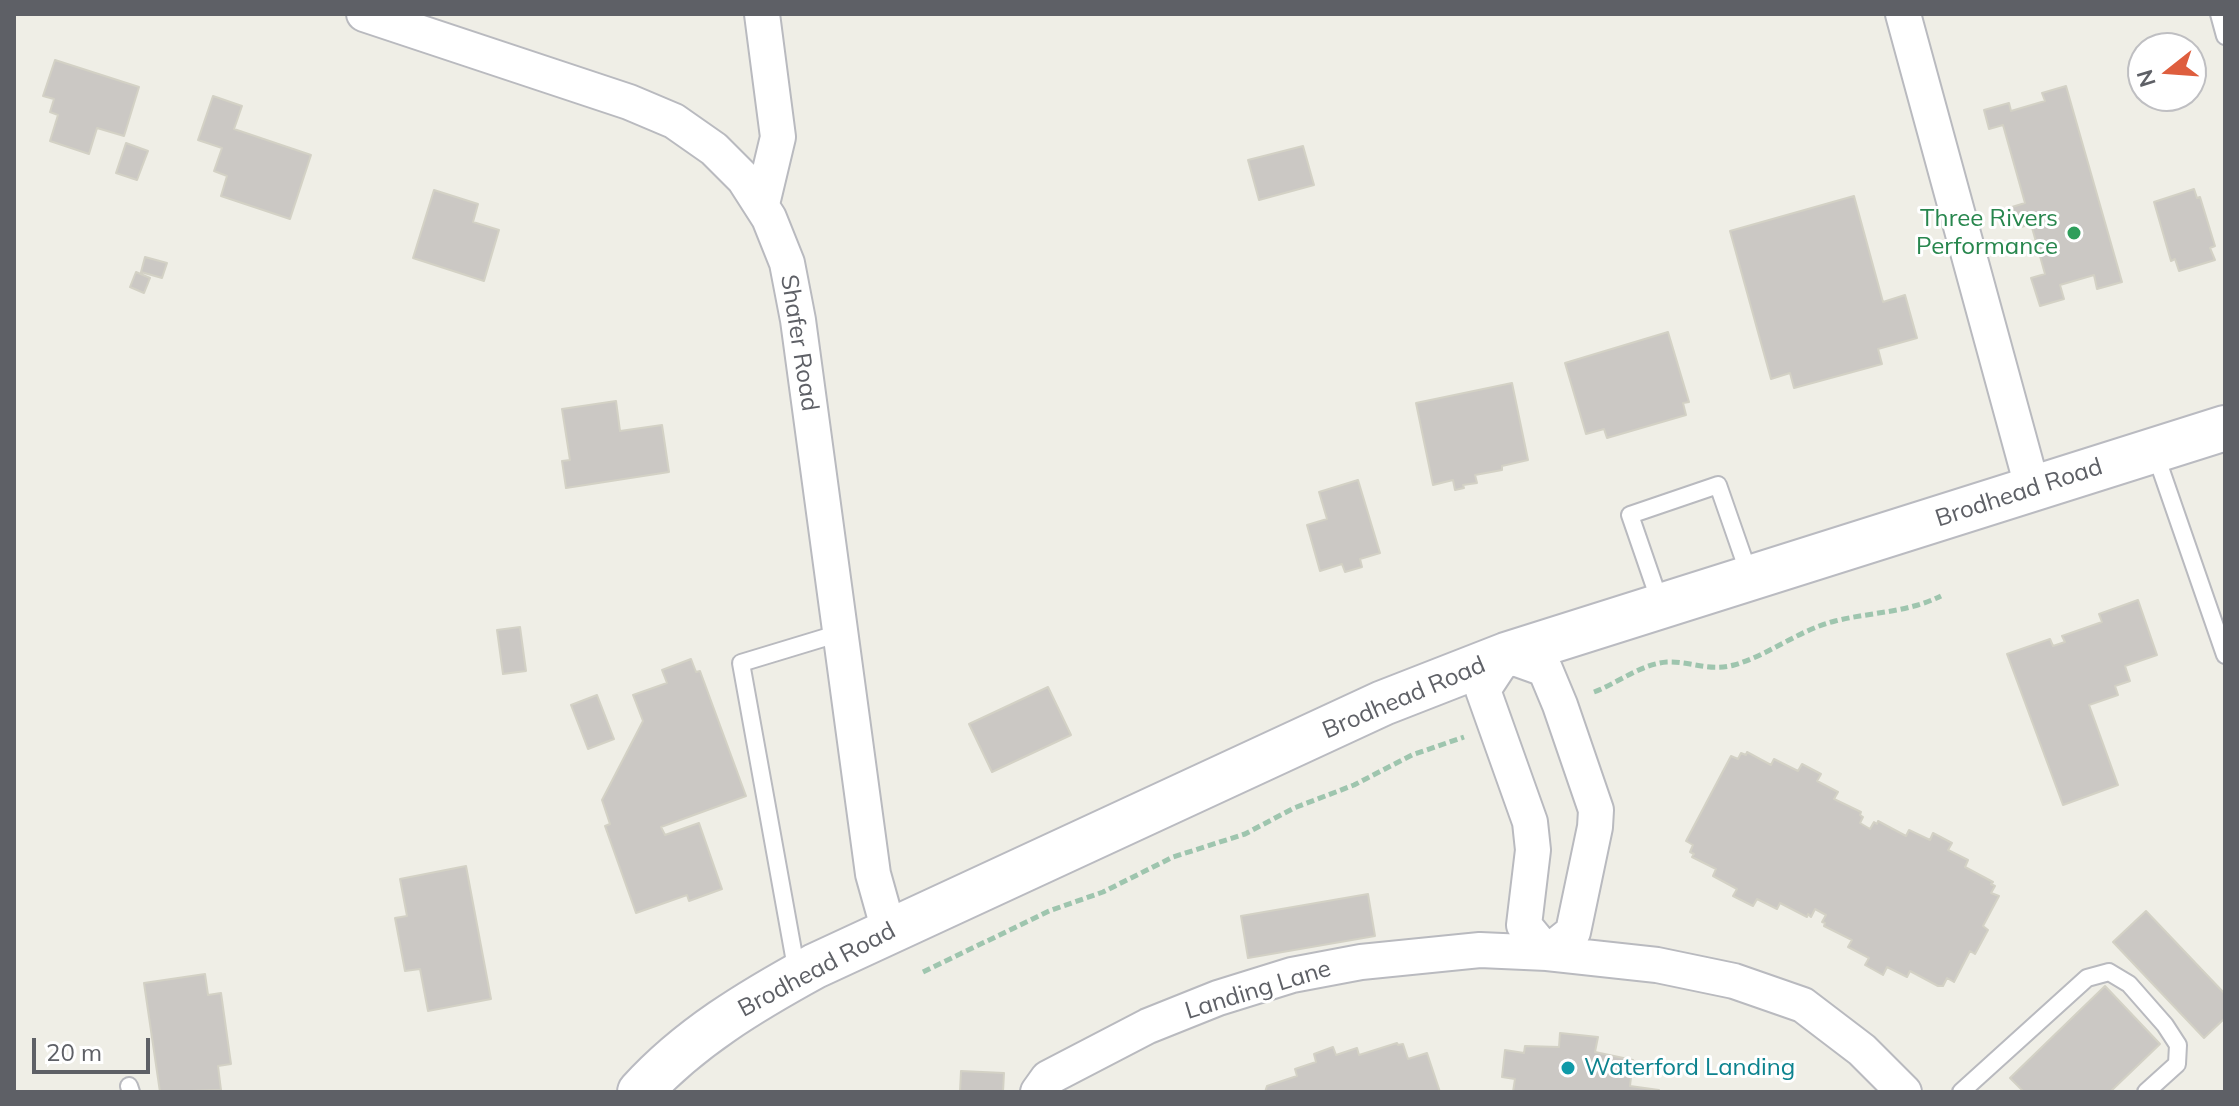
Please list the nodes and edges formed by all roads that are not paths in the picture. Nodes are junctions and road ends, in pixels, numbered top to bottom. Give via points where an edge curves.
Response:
1 (364, 14) edge
2 (762, 14) edge
3 (1903, 14) edge
4 (2219, 14) edge
5 (2225, 36) edge
6 (762, 204) junction
7 (2225, 428) edge
8 (2154, 449) junction
9 (2033, 490) junction
10 (1751, 578) junction
11 (1661, 606) junction
12 (840, 633) junction
13 (1506, 655) junction
14 (2225, 655) edge
15 (889, 931) junction
16 (1547, 953) junction
17 (798, 975) junction
18 (640, 1092) edge
19 (1038, 1092) edge
20 (1904, 1092) edge
21 (1961, 1092) edge
22 (2146, 1092) edge

1 - 6 street, Shafer Road via 674,121 714,149
2 - 6 street via 778,137
3 - 9 street
4 - 5 lane
6 - 12 street, Shafer Road via 787,263 798,320
7 - 8 main road, Brodhead Road
8 - 9 main road, Brodhead Road
8 - 14 lane
9 - 10 main road, Brodhead Road
10 - 11 main road, Brodhead Road
10 - 11 lane via 1718,485 1630,515
11 - 13 main road, Brodhead Road
12 - 15 street, Shafer Road via 873,874
12 - 17 lane via 741,663
13 - 15 main road, Brodhead Road via 1383,703
13 - 16 street via 1483,690 1530,822 1533,850 1524,925
13 - 16 street via 1545,669 1596,810 1573,932
15 - 17 main road, Brodhead Road
16 - 19 street, Landing Lane via 1433,953 1292,975 1148,1026 1048,1078
16 - 20 street, Landing Lane via 1657,965 1734,981 1803,1005 1862,1050
17 - 18 main road, Brodhead Road via 701,1036
21 - 22 lane via 2087,978 2109,972 2129,984 2178,1045 2177,1064

